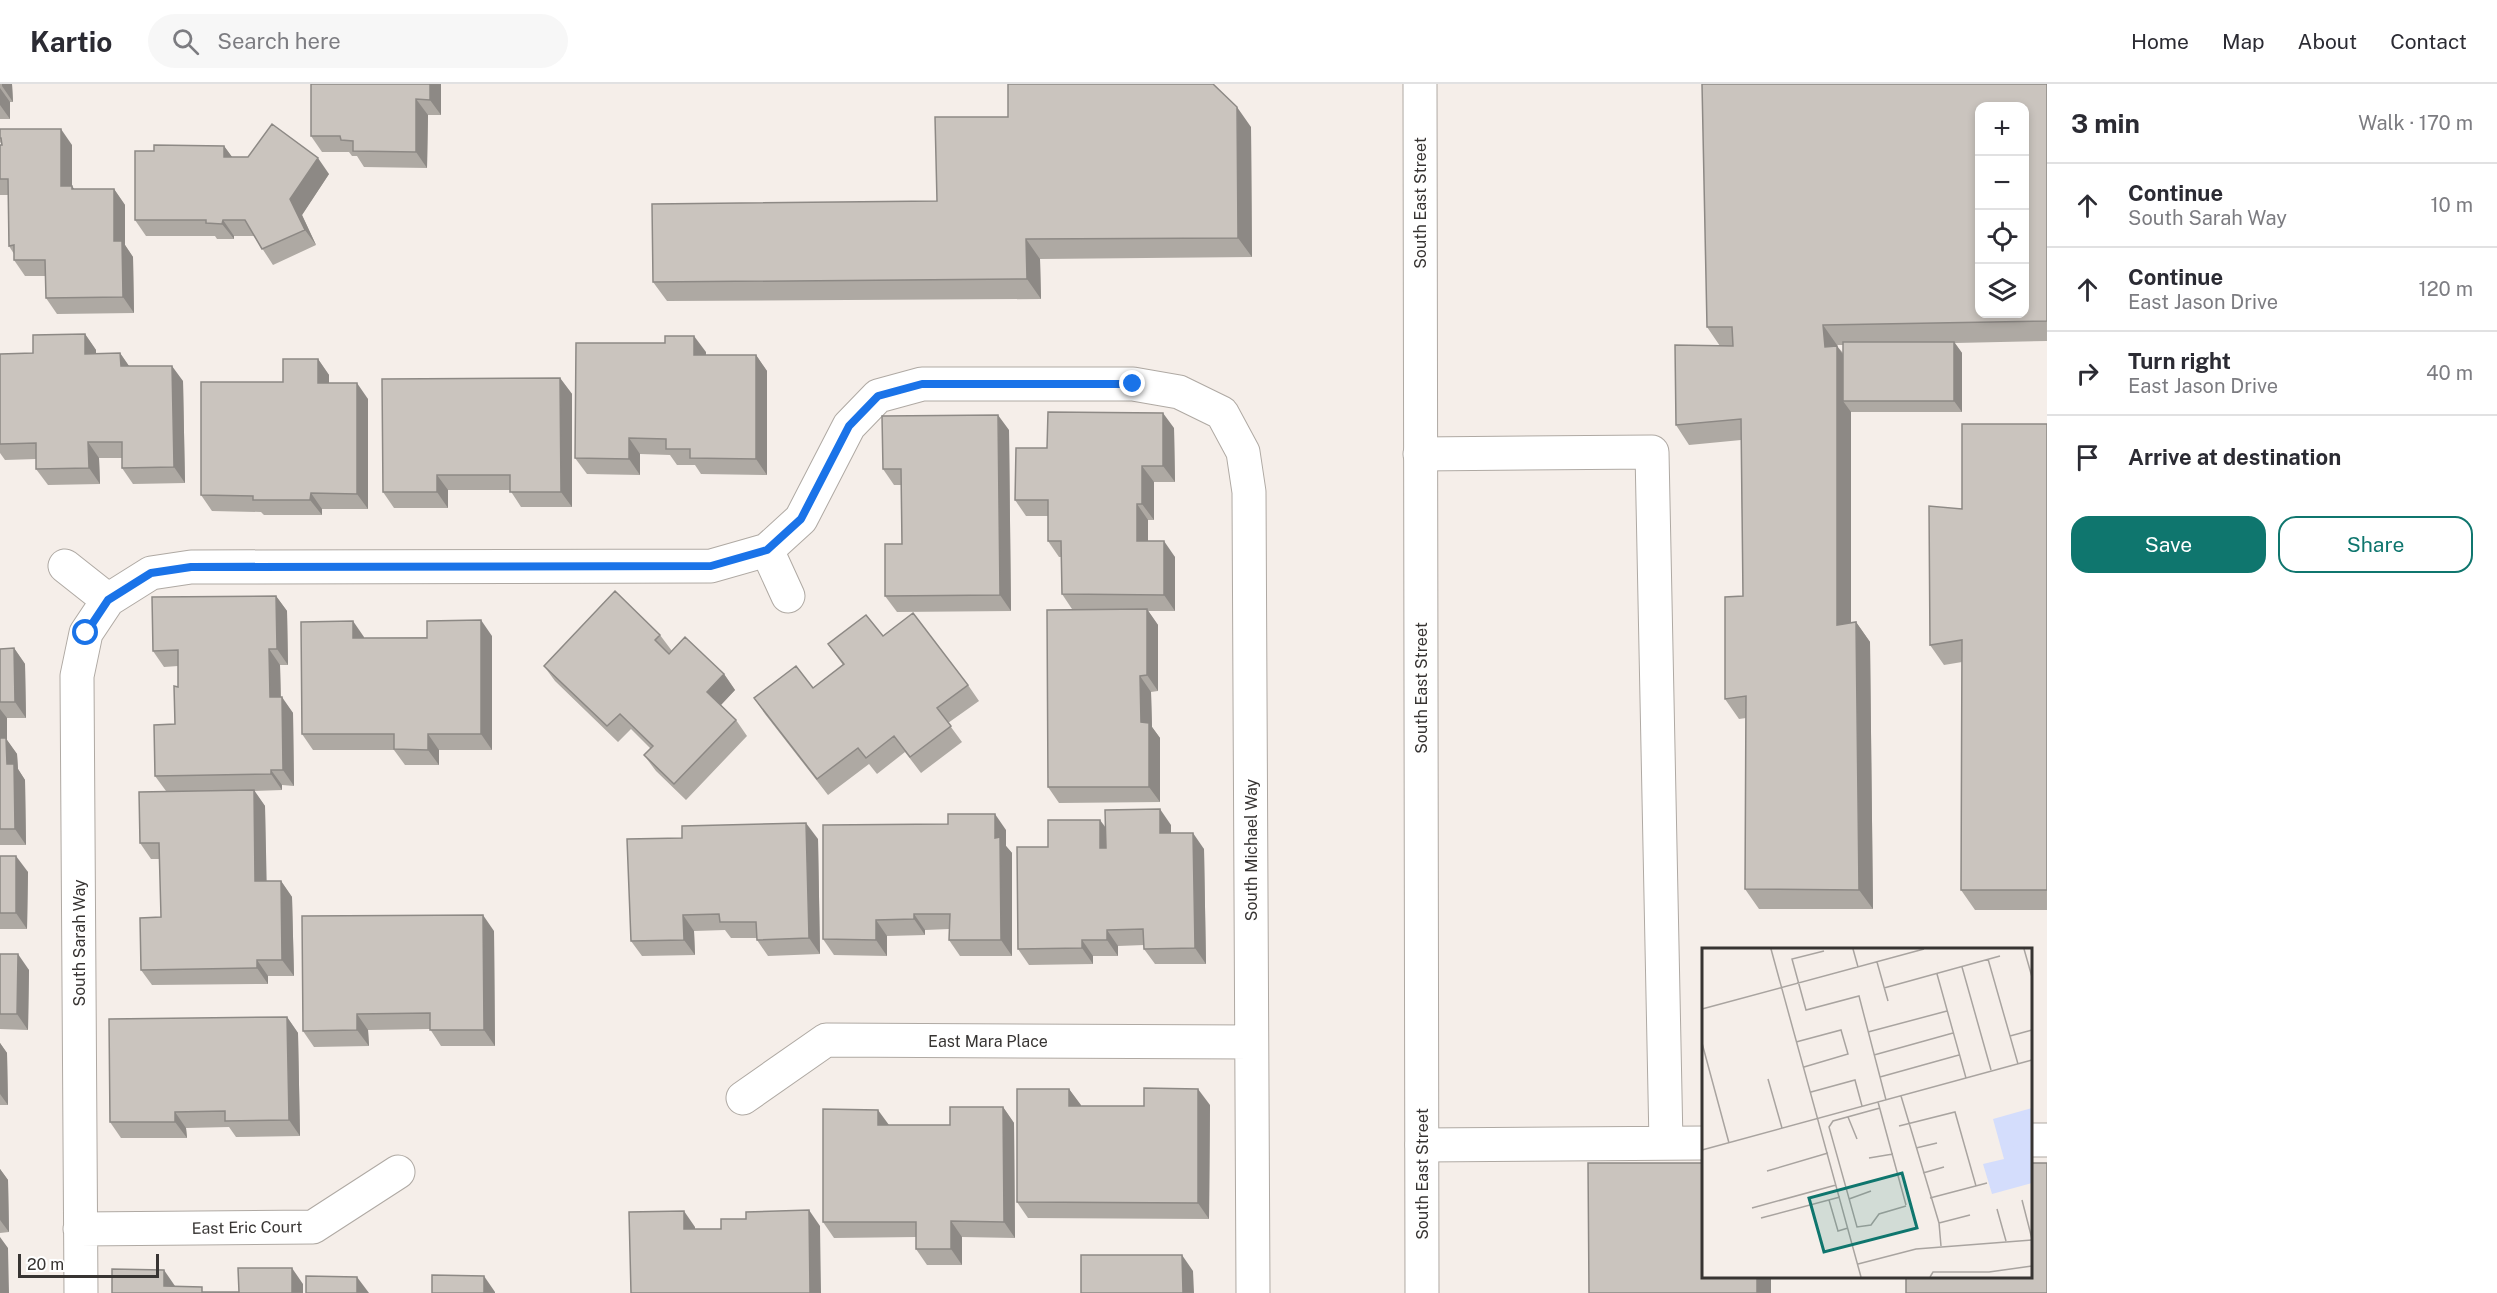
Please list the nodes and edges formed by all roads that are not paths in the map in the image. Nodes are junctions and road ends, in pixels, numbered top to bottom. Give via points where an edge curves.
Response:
1 (1420, 84) edge
2 (1420, 454) junction
3 (767, 550) junction
4 (65, 566) dead end
5 (788, 596) dead end
6 (108, 600) junction
7 (1251, 1042) junction
8 (743, 1098) dead end
9 (1666, 1143) junction
10 (1702, 1143) edge
11 (1422, 1145) junction
12 (398, 1172) dead end
13 (80, 1229) junction
14 (81, 1293) edge
15 (1253, 1293) edge
16 (1422, 1293) edge

1 - 2 street, South East Street
2 - 9 street via 1652,452
2 - 11 street, South East Street
3 - 5 street
3 - 6 street via 711,566 191,567 151,573
3 - 7 street, South Michael Way via 801,519 849,426 878,396 922,384 1133,384 1179,392 1222,413 1243,452 1249,492
4 - 6 street
6 - 13 street, South Sarah Way via 86,633 77,676
7 - 8 street, East Mara Place via 826,1040
7 - 15 street, South Michael Way
9 - 10 street
9 - 11 street
11 - 16 street, South East Street
12 - 13 street, East Eric Court via 313,1227
13 - 14 street, South Sarah Way

